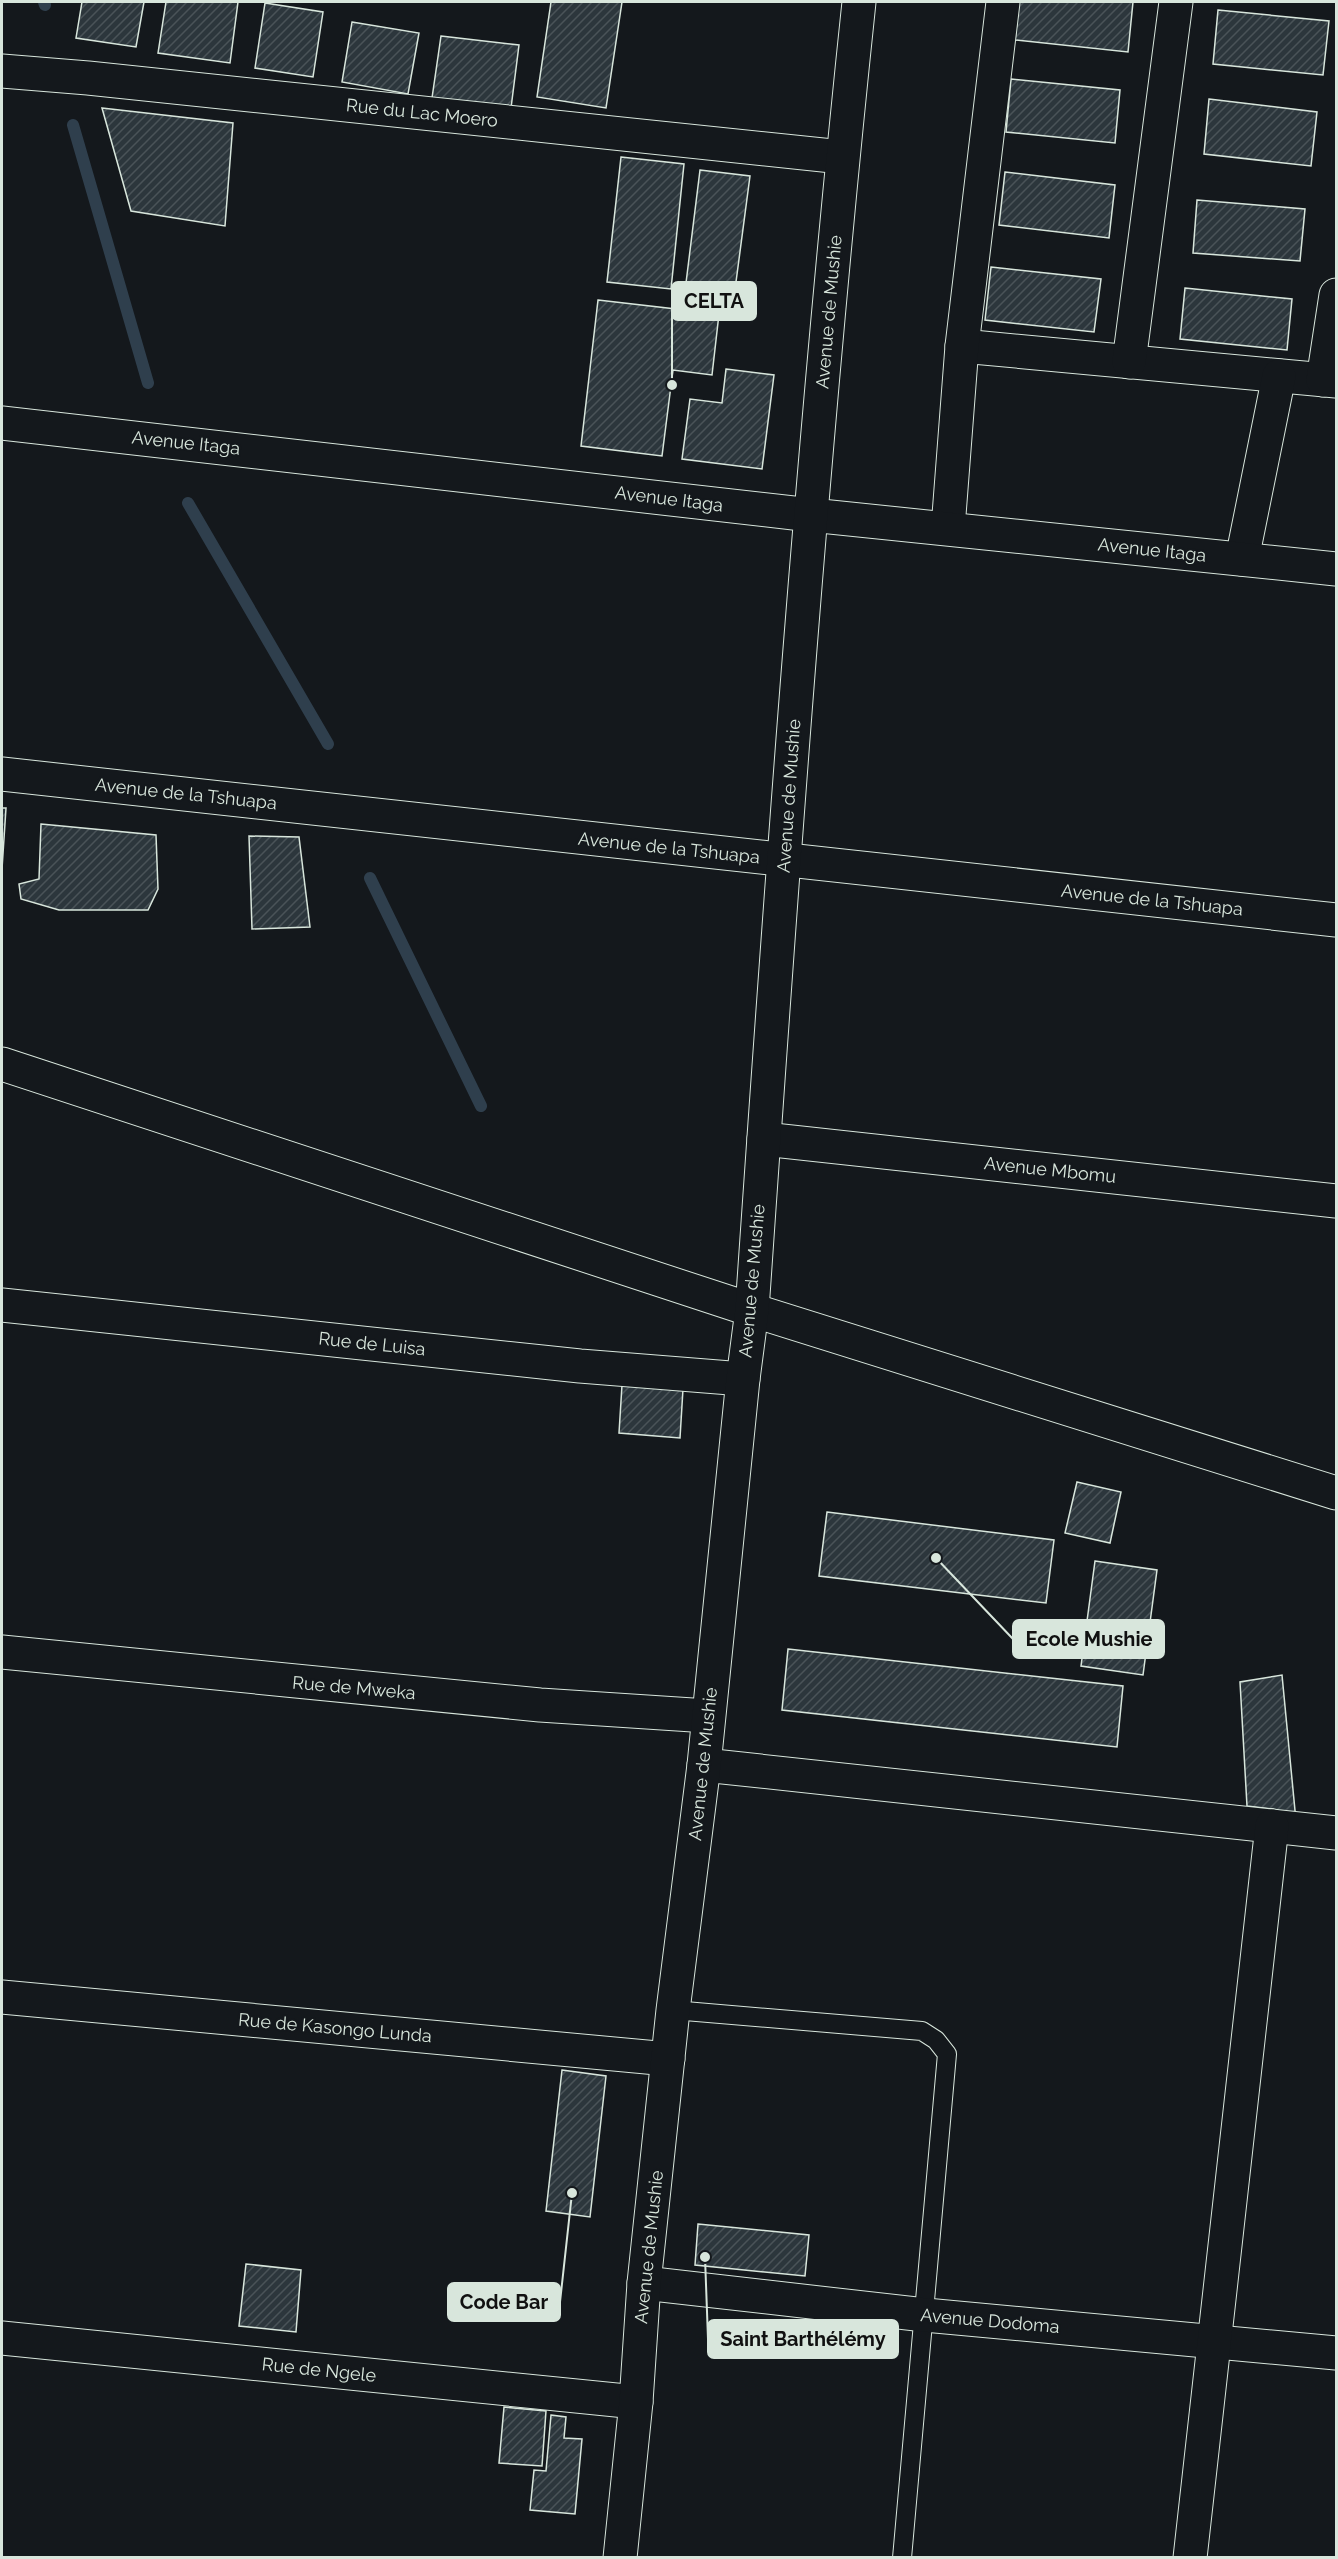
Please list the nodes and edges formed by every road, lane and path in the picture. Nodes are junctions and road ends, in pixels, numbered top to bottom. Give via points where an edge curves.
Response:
1 (859, 2) edge
2 (1003, 2) edge
3 (1176, 2) edge
4 (2, 71) edge
5 (842, 157) junction
6 (1336, 295) edge
7 (962, 346) junction
8 (1129, 362) junction
9 (1279, 376) junction
10 (1330, 380) edge
11 (2, 423) edge
12 (811, 515) junction
13 (948, 528) junction
14 (1242, 559) junction
15 (1336, 569) edge
16 (2, 774) edge
17 (784, 860) junction
18 (1336, 920) edge
19 (2, 1064) edge
20 (764, 1139) junction
21 (1336, 1200) edge
22 (2, 1305) edge
23 (752, 1310) junction
24 (743, 1379) junction
25 (1336, 1493) edge
26 (2, 1652) edge
27 (708, 1716) junction
28 (704, 1765) junction
29 (1272, 1826) junction
30 (1336, 1833) edge
31 (2, 1997) edge
32 (673, 2010) junction
33 (668, 2059) junction
34 (644, 2283) junction
35 (925, 2315) junction
36 (2, 2338) edge
37 (1214, 2340) junction
38 (1336, 2353) edge
39 (636, 2402) junction
40 (620, 2558) edge
41 (902, 2558) edge
42 (1191, 2558) edge

1 - 5 street, Avenue de Mushie
2 - 7 street
3 - 8 street
4 - 5 street, Rue du Lac Moero
5 - 12 street, Avenue de Mushie
6 - 10 street
7 - 8 street
7 - 13 street
8 - 9 street
9 - 10 street
9 - 14 street
11 - 12 street, Avenue Itaga
12 - 13 street, Avenue Itaga
12 - 17 street, Avenue de Mushie
13 - 14 street, Avenue Itaga
14 - 15 street, Avenue Itaga
16 - 17 street, Avenue de la Tshuapa
17 - 18 street, Avenue de la Tshuapa
17 - 20 street, Avenue de Mushie
19 - 23 street
20 - 21 street, Avenue Mbomu
20 - 23 street, Avenue de Mushie
22 - 24 street, Rue de Luisa via 580,1366
23 - 24 street, Avenue de Mushie
23 - 25 street
24 - 27 street, Avenue de Mushie
26 - 27 street, Rue de Mweka via 540,1706
27 - 28 street, Avenue de Mushie
28 - 29 street
28 - 32 street, Avenue de Mushie
29 - 30 street
29 - 37 street
31 - 33 street, Rue de Kasongo Lunda
32 - 33 street, Avenue de Mushie
32 - 35 lane via 922,2031 936,2040 947,2054
33 - 34 street, Avenue de Mushie
34 - 35 street, Avenue Dodoma
34 - 39 street, Avenue de Mushie
35 - 37 street, Avenue Dodoma
35 - 41 lane
36 - 39 street, Rue de Ngele
37 - 38 street, Avenue Dodoma
37 - 42 street
39 - 40 street, Avenue de Mushie

